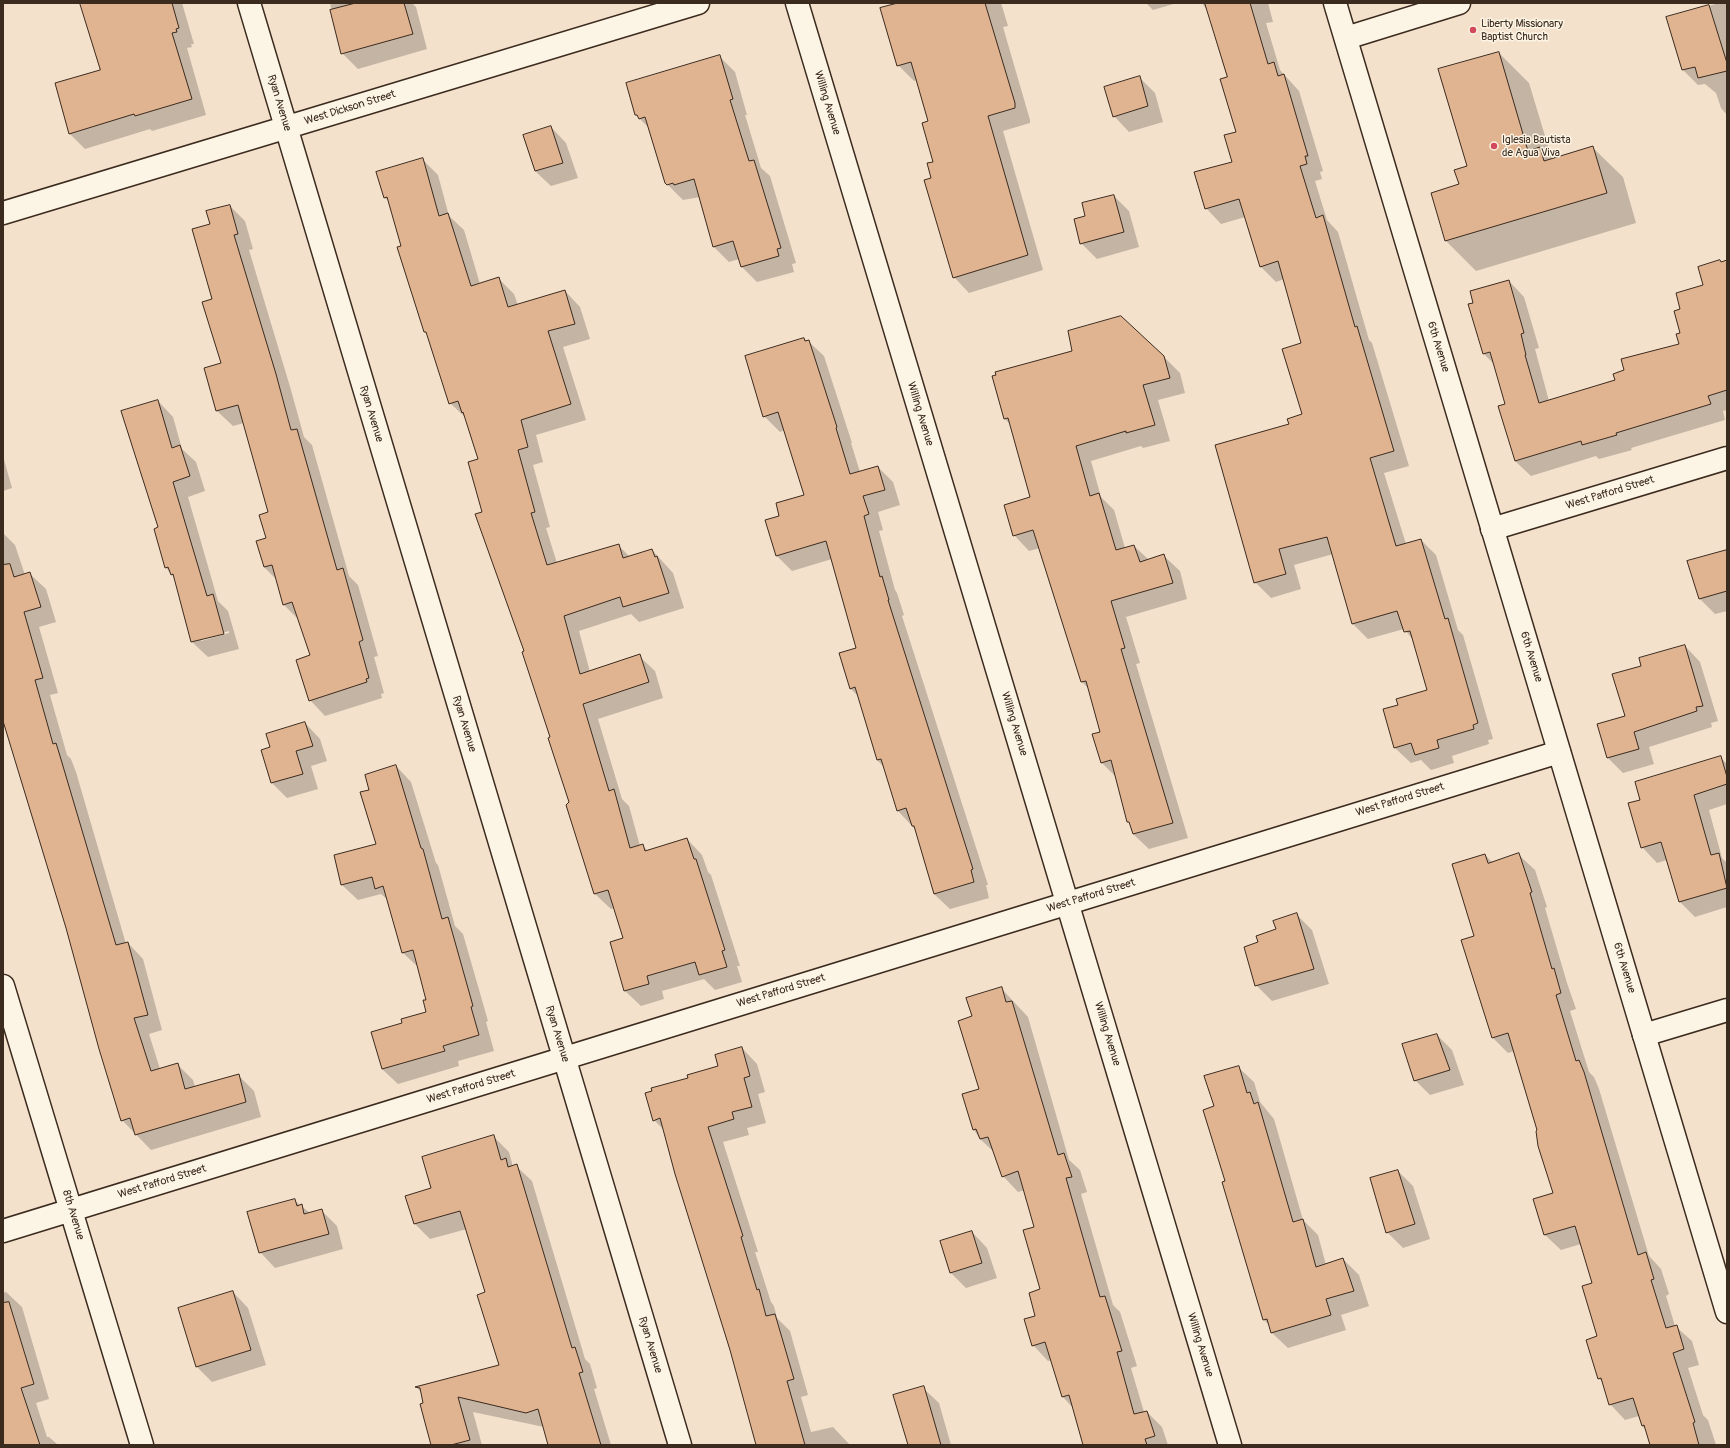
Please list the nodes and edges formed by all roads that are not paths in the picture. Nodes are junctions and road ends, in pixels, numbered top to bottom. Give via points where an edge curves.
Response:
1 (248, 3) edge
2 (698, 3) edge
3 (797, 3) edge
4 (1335, 3) edge
5 (1459, 3) edge
6 (1346, 38) junction
7 (286, 128) junction
8 (3, 213) edge
9 (1727, 458) edge
10 (1492, 528) junction
11 (1559, 752) junction
12 (1067, 903) junction
13 (3, 986) edge
14 (1727, 1010) edge
15 (1644, 1035) junction
16 (564, 1058) junction
17 (71, 1210) junction
18 (3, 1232) edge
19 (1727, 1312) edge
20 (142, 1445) edge
21 (680, 1445) edge
22 (1230, 1445) edge

1 - 7 street, Ryan Avenue
2 - 7 street, West Dickson Street
3 - 12 street, Willing Avenue
4 - 6 street, 6th Avenue
5 - 6 street
6 - 10 street, 6th Avenue
7 - 8 street, West Dickson Street
7 - 16 street, Ryan Avenue
9 - 10 street, West Pafford Street
10 - 11 street, 6th Avenue
11 - 12 street, West Pafford Street
11 - 15 street, 6th Avenue
12 - 16 street, West Pafford Street
12 - 22 street, Willing Avenue
13 - 17 street, 8th Avenue
14 - 15 street
15 - 19 street, 6th Avenue
16 - 17 street, West Pafford Street
16 - 21 street, Ryan Avenue
17 - 18 street, West Pafford Street
17 - 20 street, 8th Avenue

